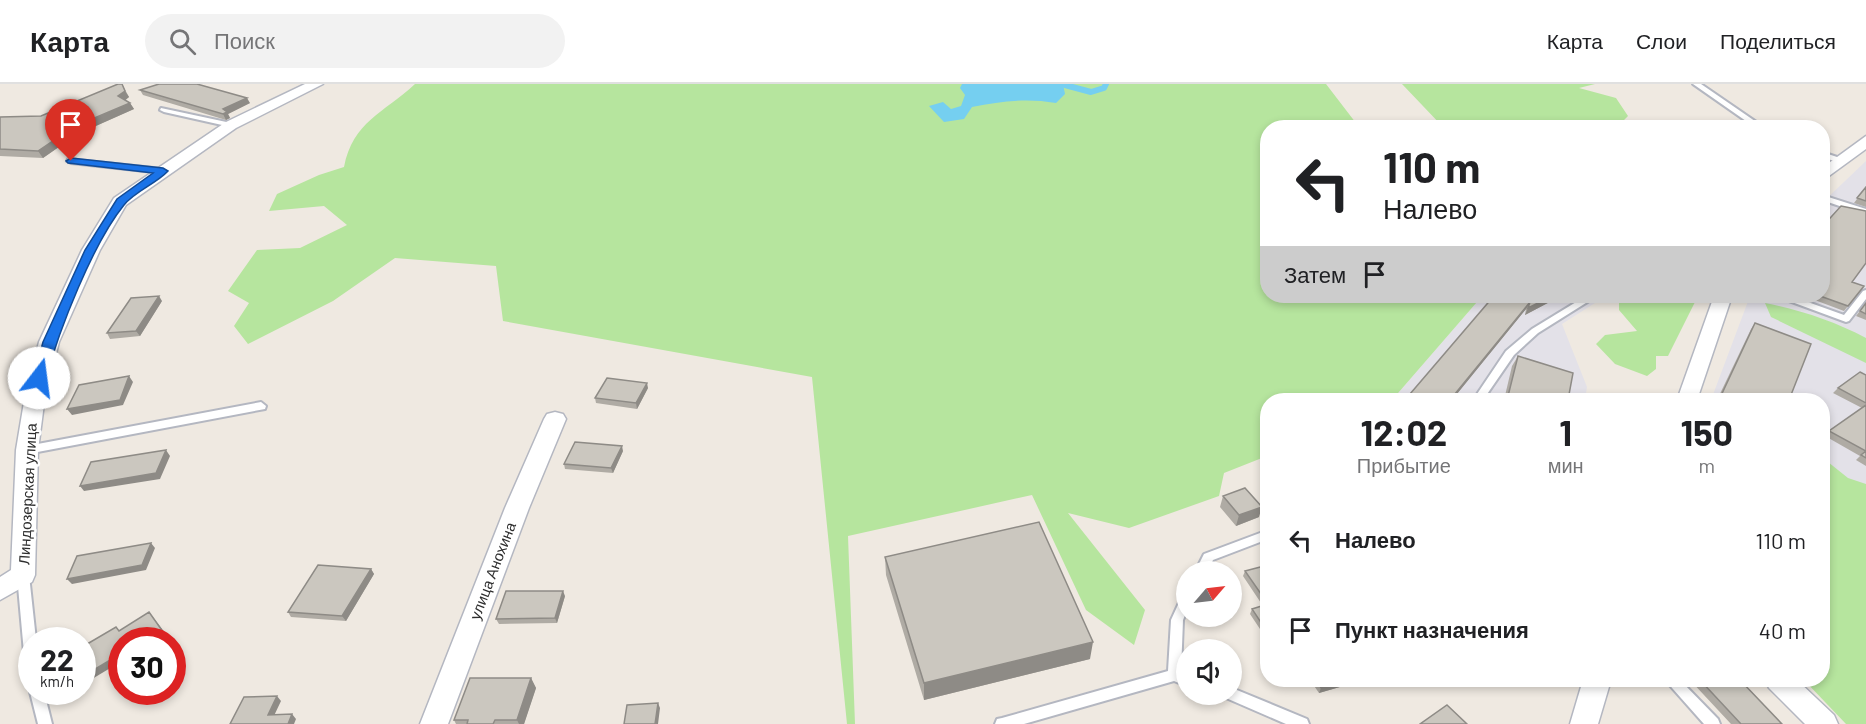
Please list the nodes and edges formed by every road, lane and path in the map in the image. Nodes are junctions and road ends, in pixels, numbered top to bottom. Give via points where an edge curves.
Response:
1 (316, 84) edge
2 (1696, 84) edge
3 (164, 110) dead end
4 (1750, 120) edge
5 (231, 125) junction
6 (1866, 141) edge
7 (1830, 157) edge
8 (1840, 160) junction
9 (71, 161) dead end
10 (1830, 169) edge
11 (163, 171) junction
12 (1830, 199) edge
13 (1866, 212) edge
14 (1866, 293) edge
15 (1581, 303) edge
16 (1721, 303) edge
17 (1803, 303) edge
18 (1483, 393) edge
19 (1689, 393) edge
20 (261, 406) dead end
21 (555, 419) dead end
22 (27, 450) junction
23 (1260, 537) edge
24 (1206, 561) edge
25 (23, 575) junction
26 (0, 590) edge
27 (28, 627) edge
28 (1176, 679) edge
29 (1595, 687) edge
30 (1679, 687) edge
31 (1786, 687) edge
32 (1242, 699) edge
33 (41, 705) edge
34 (45, 724) edge
35 (434, 724) edge
36 (1002, 724) edge
37 (1302, 724) edge
38 (1584, 724) edge
39 (1713, 724) edge
40 (1824, 724) edge

1 - 5 street, Линдозерская улица
2 - 4 lane
3 - 5 lane
5 - 11 street, Линдозерская улица
6 - 8 street
7 - 8 lane
8 - 10 street
9 - 11 lane
11 - 22 street, Линдозерская улица via 120,202 91,250 49,342
12 - 13 lane
14 - 17 lane via 1846,319
15 - 18 lane via 1510,353
16 - 19 street
20 - 22 lane
21 - 35 street, улица Анохина
22 - 25 street, Линдозерская улица
23 - 24 lane
25 - 26 street, Линдозерская улица
25 - 27 lane
28 - 36 lane
29 - 38 street
30 - 39 lane
31 - 40 street
32 - 37 lane
33 - 34 lane

